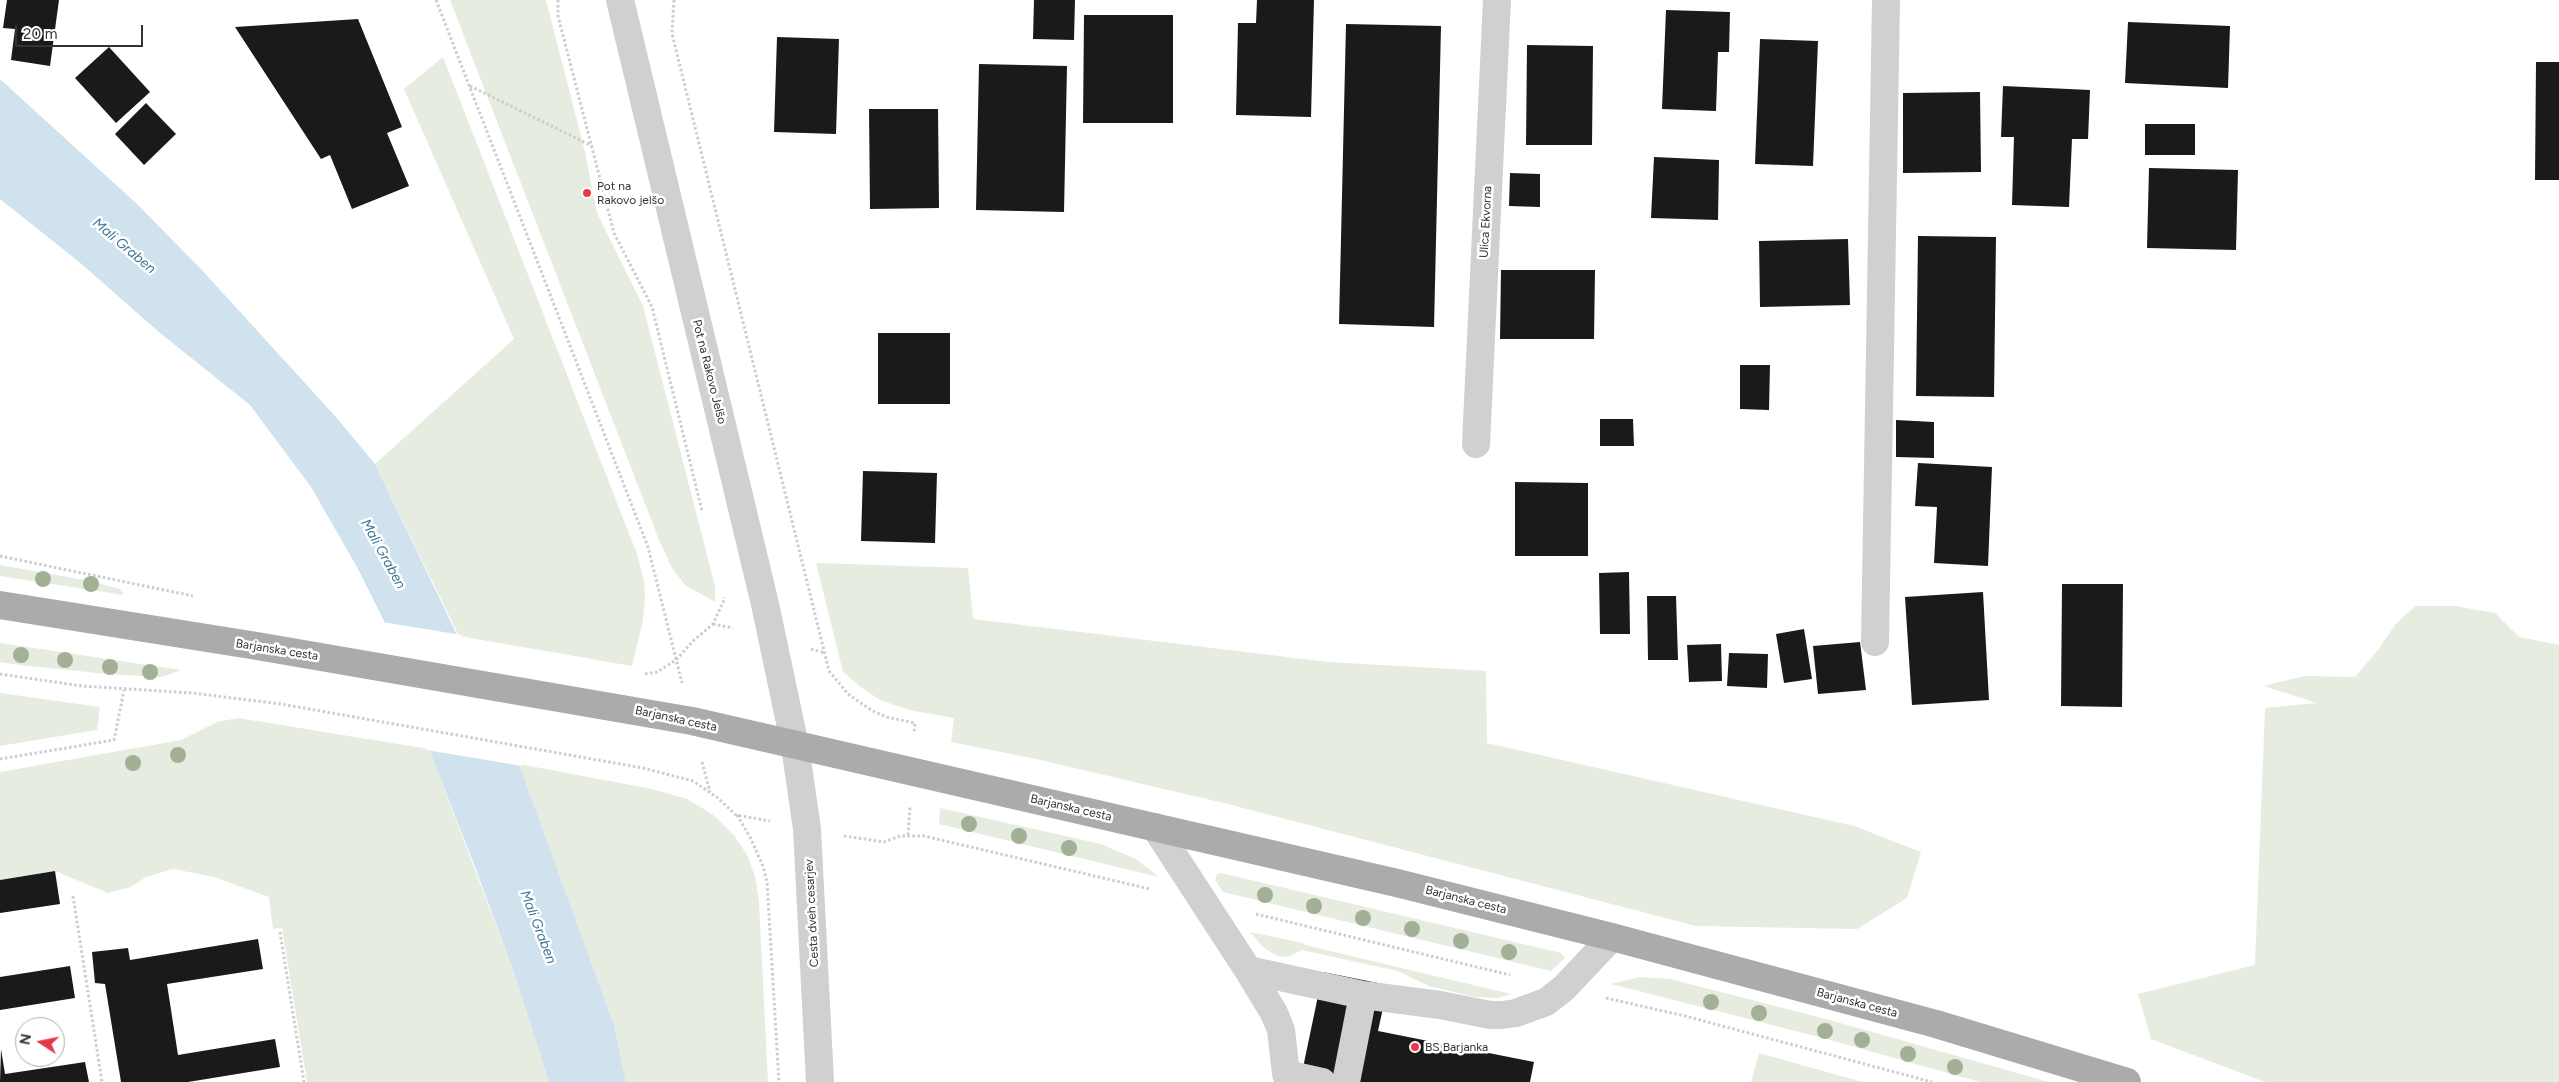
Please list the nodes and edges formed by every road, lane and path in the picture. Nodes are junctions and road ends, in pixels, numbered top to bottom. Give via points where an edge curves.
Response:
1 (436, 0) edge
2 (558, 0) edge
3 (620, 0) edge
4 (674, 0) edge
5 (1497, 0) edge
6 (1886, 0) edge
7 (470, 85) junction
8 (592, 146) junction
9 (1476, 444) dead end
10 (703, 515) dead end
11 (0, 556) edge
12 (722, 591) dead end
13 (203, 598) dead end
14 (0, 605) edge
15 (1875, 642) dead end
16 (676, 660) junction
17 (0, 674) edge
18 (639, 674) dead end
19 (124, 690) junction
20 (914, 736) dead end
21 (796, 746) junction
22 (0, 759) edge
23 (910, 806) dead end
24 (736, 815) junction
25 (764, 820) dead end
26 (1155, 826) junction
27 (908, 835) junction
28 (849, 837) dead end
29 (73, 896) dead end
30 (1203, 901) junction
31 (280, 932) dead end
32 (1612, 937) junction
33 (1248, 970) junction
34 (1564, 988) junction
35 (1363, 995) junction
36 (102, 1082) edge
37 (304, 1082) edge
38 (779, 1082) edge
39 (820, 1082) edge
40 (1322, 1082) edge
41 (1346, 1082) edge
42 (1932, 1082) edge
43 (2127, 1082) edge

1 - 7 path
2 - 8 path via 558,16
3 - 21 street, Pot na Rakovo Jelšo
4 - 20 path via 672,33 830,671 848,694 886,717 915,723
5 - 9 street, Ulica Ekvorna
6 - 15 street
7 - 8 path
7 - 16 path via 648,547
8 - 10 path via 614,233 652,307
11 - 13 path
12 - 16 path via 724,600 713,624
14 - 21 main road, Barjanska cesta via 618,707
16 - 18 path via 657,672
17 - 19 path
19 - 22 path via 114,740
19 - 24 path via 192,693 281,704 643,768 693,781
21 - 26 main road, Barjanska cesta
21 - 39 street, Cesta dveh cesarjev via 807,829
23 - 27 path
24 - 25 path
24 - 38 path via 750,837 768,882
26 - 30 street
26 - 32 main road, Barjanska cesta
27 - 28 path via 884,842
27 - 30 path via 936,838
29 - 36 path
30 - 33 street
30 - 34 path
31 - 37 path
32 - 34 street
32 - 43 main road, Barjanska cesta via 1936,1024
33 - 35 street
33 - 40 street via 1281,1030 1286,1074
34 - 35 street via 1537,1006 1502,1015
34 - 42 path via 1695,1018
35 - 41 street

